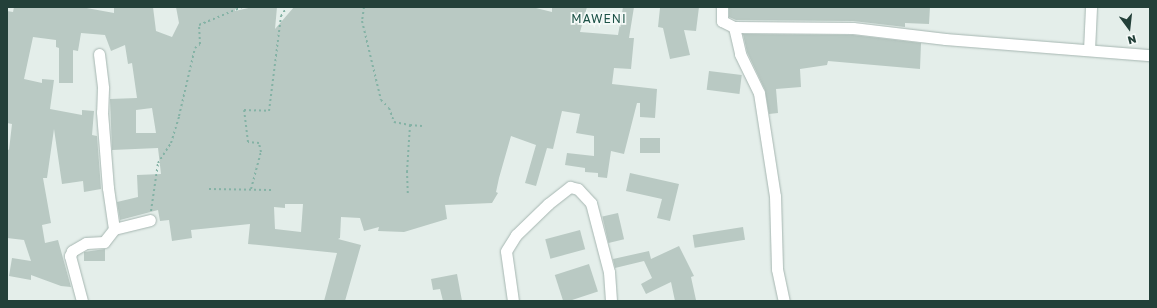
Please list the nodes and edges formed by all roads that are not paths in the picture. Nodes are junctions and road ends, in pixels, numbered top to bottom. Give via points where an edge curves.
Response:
1 (722, 7) edge
2 (1091, 7) edge
3 (734, 27) junction
4 (1090, 50) junction
5 (99, 54) dead end
6 (1150, 55) edge
7 (150, 220) road end
8 (114, 229) junction
9 (82, 301) edge
10 (513, 301) edge
11 (611, 301) edge
12 (784, 301) edge

1 - 3 street via 722,21
2 - 4 street
3 - 4 street via 854,28 945,40
3 - 12 street via 740,54 759,94 775,196 776,269
4 - 6 street
5 - 8 street via 108,188
7 - 8 street
8 - 9 street via 104,242 86,243 76,247 70,256
10 - 11 street via 506,251 516,235 570,187 578,189 591,203 609,272

